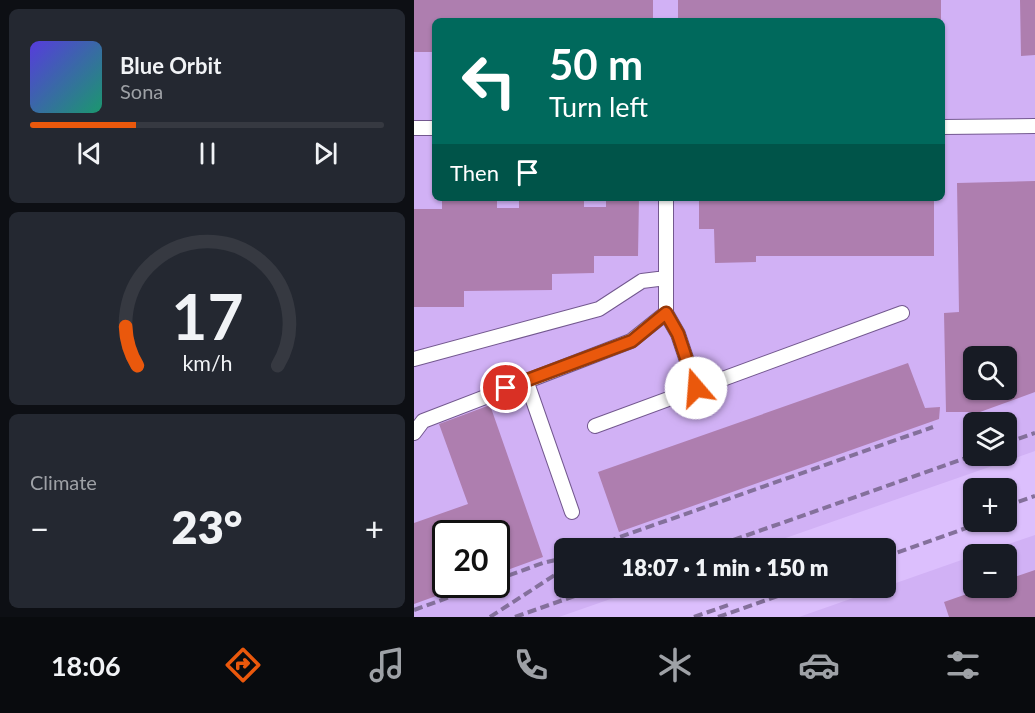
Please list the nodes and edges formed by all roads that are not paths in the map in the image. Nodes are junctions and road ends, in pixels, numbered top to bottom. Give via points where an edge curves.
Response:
1 (1035, 126) edge
2 (945, 127) edge
3 (432, 128) edge
4 (414, 129) edge
5 (666, 201) edge
6 (666, 278) junction
7 (666, 313) junction
8 (902, 313) dead end
9 (414, 359) edge
10 (526, 380) junction
11 (696, 388) junction
12 (595, 426) dead end
13 (414, 433) edge
14 (572, 512) dead end

1 - 2 street
3 - 4 street
5 - 6 street
6 - 7 street
6 - 9 street via 642,281 599,309
7 - 10 street via 632,341
7 - 11 street via 678,334
8 - 11 street
10 - 13 street via 423,421
10 - 14 street
11 - 12 street

